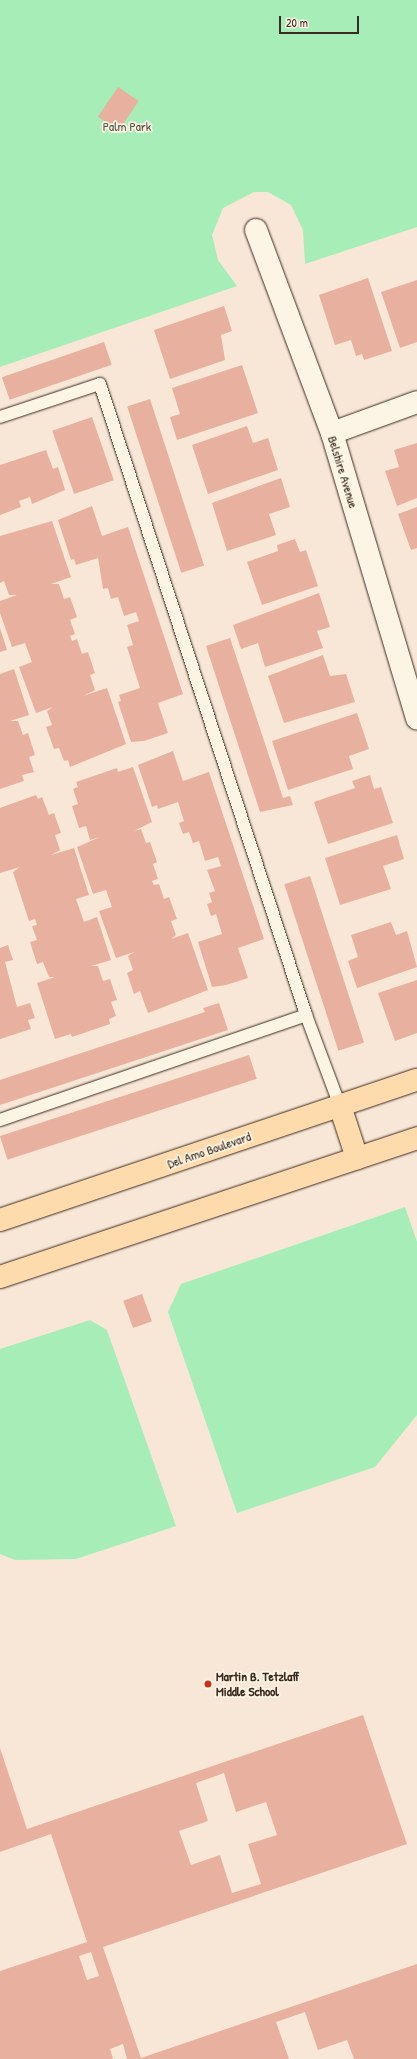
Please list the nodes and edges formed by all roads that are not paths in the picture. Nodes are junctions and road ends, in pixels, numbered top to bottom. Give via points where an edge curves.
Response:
1 (256, 230) dead end
2 (417, 402) edge
3 (0, 417) edge
4 (332, 432) junction
5 (417, 719) edge
6 (306, 1015) junction
7 (417, 1080) edge
8 (340, 1106) junction
9 (0, 1120) edge
10 (417, 1138) edge
11 (358, 1158) junction
12 (0, 1220) edge
13 (0, 1277) edge

1 - 4 street, Belshire Avenue
2 - 4 street
3 - 6 lane via 100,384
4 - 5 street, Belshire Avenue
6 - 8 lane
6 - 9 lane
7 - 8 main road, Del Amo Boulevard
8 - 11 main road
8 - 12 main road, Del Amo Boulevard
10 - 11 main road
11 - 13 main road

